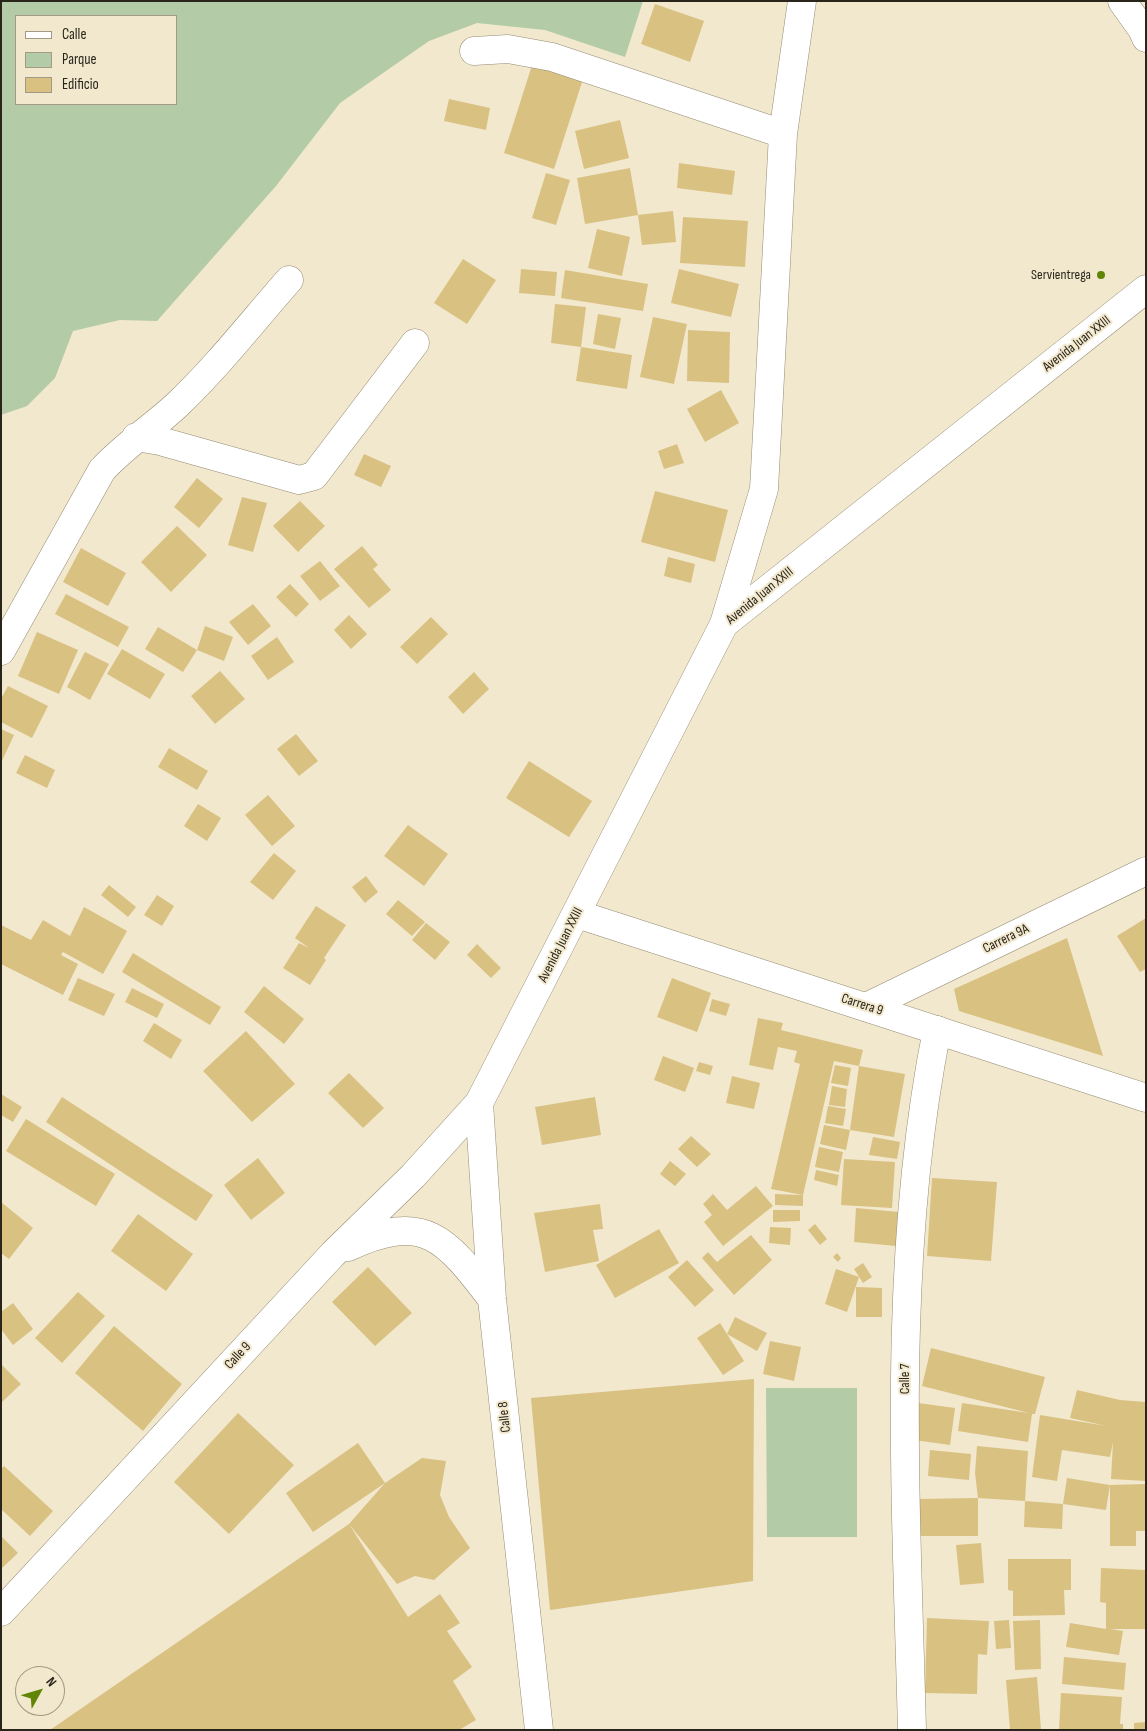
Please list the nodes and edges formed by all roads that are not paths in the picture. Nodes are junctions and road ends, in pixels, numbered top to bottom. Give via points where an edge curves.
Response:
1 (802, 1) edge
2 (1122, 1) edge
3 (1146, 38) edge
4 (474, 51) dead end
5 (784, 134) junction
6 (289, 280) dead end
7 (1146, 290) edge
8 (415, 343) dead end
9 (136, 437) junction
10 (724, 624) junction
11 (1, 651) edge
12 (1146, 871) edge
13 (577, 914) junction
14 (866, 1007) junction
15 (937, 1030) junction
16 (1146, 1098) edge
17 (479, 1103) junction
18 (333, 1254) junction
19 (492, 1299) junction
20 (1, 1612) edge
21 (539, 1730) edge
22 (912, 1730) edge

1 - 5 street
2 - 3 street
4 - 5 street via 508,49 552,57
5 - 10 street via 764,489
6 - 9 street via 204,378
7 - 10 street, Avenida Juan XXIII
8 - 9 street via 314,476 298,480
9 - 11 street via 102,470
10 - 13 street, Avenida Juan XXIII
12 - 14 street, Carrera 9A
13 - 14 street, Carrera 9
13 - 17 street, Avenida Juan XXIII
14 - 15 street, Carrera 9
15 - 16 street, Carrera 9
15 - 22 street, Calle 7 via 925,1087 911,1203 904,1328
17 - 18 street, Calle 9 via 413,1176
17 - 19 street, Calle 8
18 - 19 street via 368,1237 395,1230 424,1232 445,1245 467,1266
18 - 20 street, Calle 9
19 - 21 street, Calle 8

